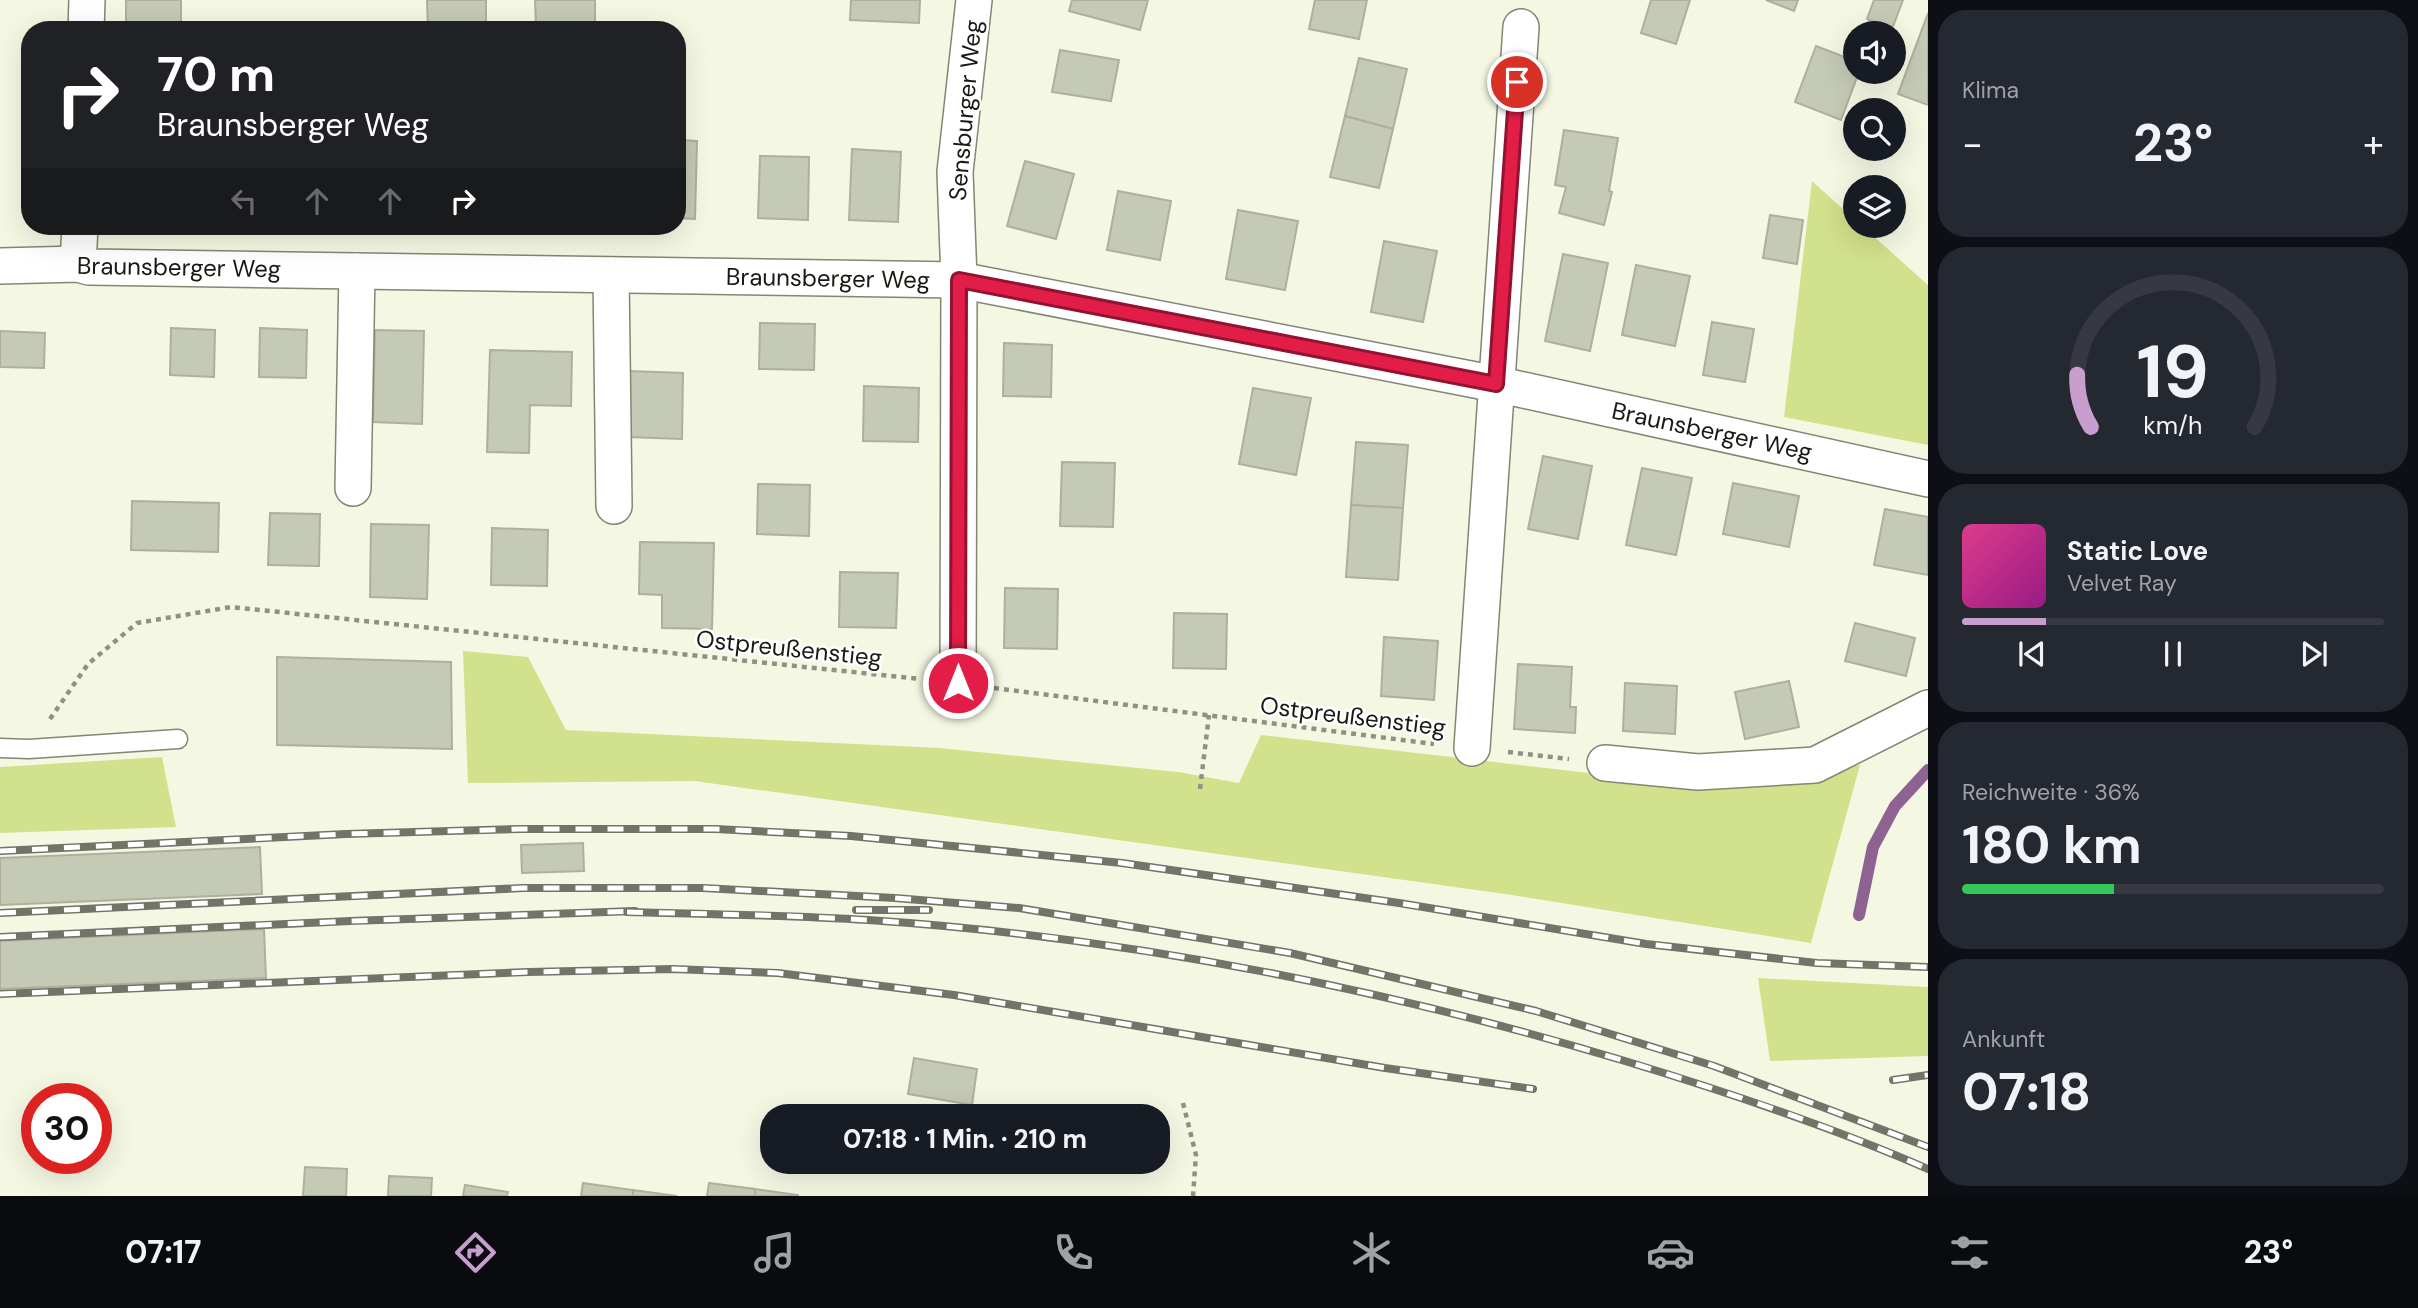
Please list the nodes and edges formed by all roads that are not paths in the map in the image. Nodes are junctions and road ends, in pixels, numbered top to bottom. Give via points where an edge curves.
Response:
1 (87, 0) edge
2 (974, 0) edge
3 (86, 21) edge
4 (1521, 27) dead end
5 (80, 235) edge
6 (78, 264) junction
7 (0, 266) edge
8 (357, 271) junction
9 (611, 275) junction
10 (959, 280) junction
11 (1496, 384) junction
12 (1928, 479) edge
13 (353, 488) dead end
14 (614, 506) dead end
15 (958, 683) road end
16 (1928, 708) edge
17 (178, 739) dead end
18 (0, 748) edge
19 (1472, 748) road end
20 (1605, 763) road end

1 - 3 street
2 - 10 street, Sensburger Weg via 955,172
4 - 11 street
5 - 6 street
6 - 7 street, Braunsberger Weg
6 - 8 street, Braunsberger Weg
8 - 9 street, Braunsberger Weg
8 - 13 street
9 - 10 street, Braunsberger Weg
9 - 14 street
10 - 11 street, Braunsberger Weg
10 - 15 street, Sensburger Weg
11 - 12 street, Braunsberger Weg
11 - 19 street
16 - 20 street via 1815,765 1698,772
17 - 18 lane

